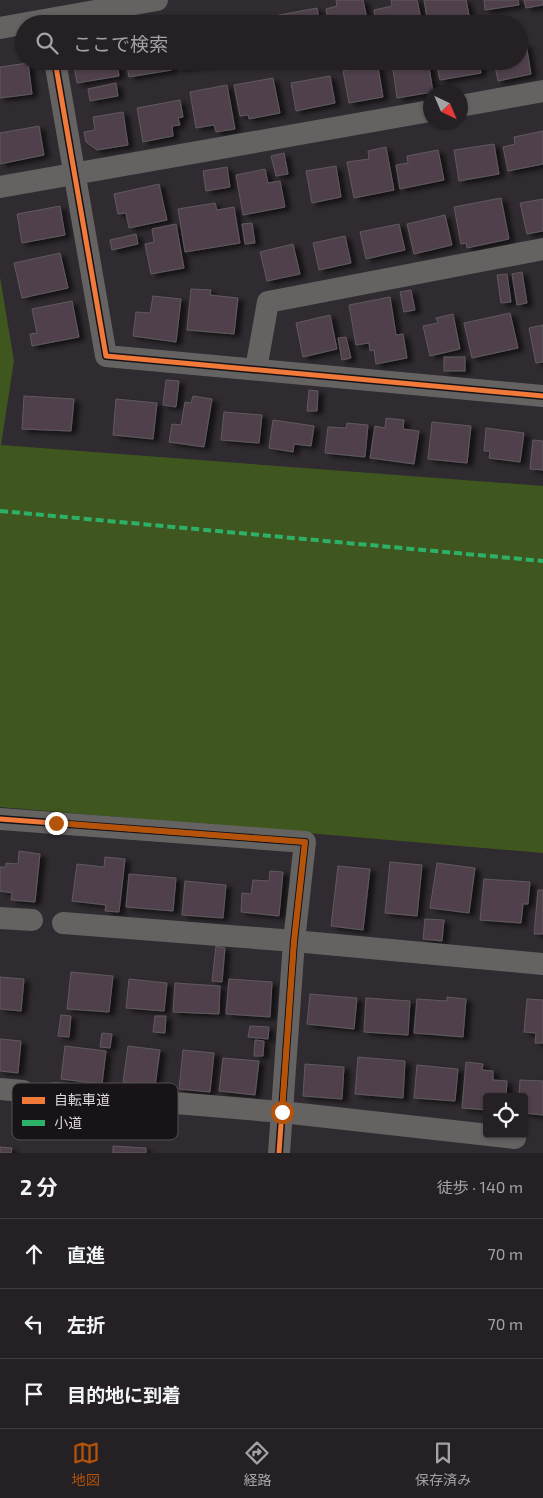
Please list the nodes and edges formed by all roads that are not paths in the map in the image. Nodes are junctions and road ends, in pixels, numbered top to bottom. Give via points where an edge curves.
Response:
1 (157, 0) edge
2 (46, 14) edge
3 (15, 23) edge
4 (0, 28) edge
5 (57, 70) edge
6 (543, 91) edge
7 (468, 105) edge
8 (423, 112) edge
9 (75, 174) junction
10 (0, 186) edge
11 (543, 249) edge
12 (256, 369) junction
13 (543, 396) edge
14 (0, 818) edge
15 (0, 918) edge
16 (32, 920) dead end
17 (63, 923) dead end
18 (294, 941) junction
19 (543, 964) edge
20 (178, 1103) edge
21 (282, 1112) junction
22 (483, 1134) edge
23 (279, 1153) edge

1 - 2 street
3 - 4 street
5 - 9 street
6 - 7 street
8 - 9 street
9 - 10 street
9 - 12 street via 106,356
11 - 12 street via 268,302
12 - 13 street
14 - 18 street via 305,842
15 - 16 street
17 - 18 street
18 - 19 street
18 - 21 street
20 - 21 street
21 - 22 street
21 - 23 street

